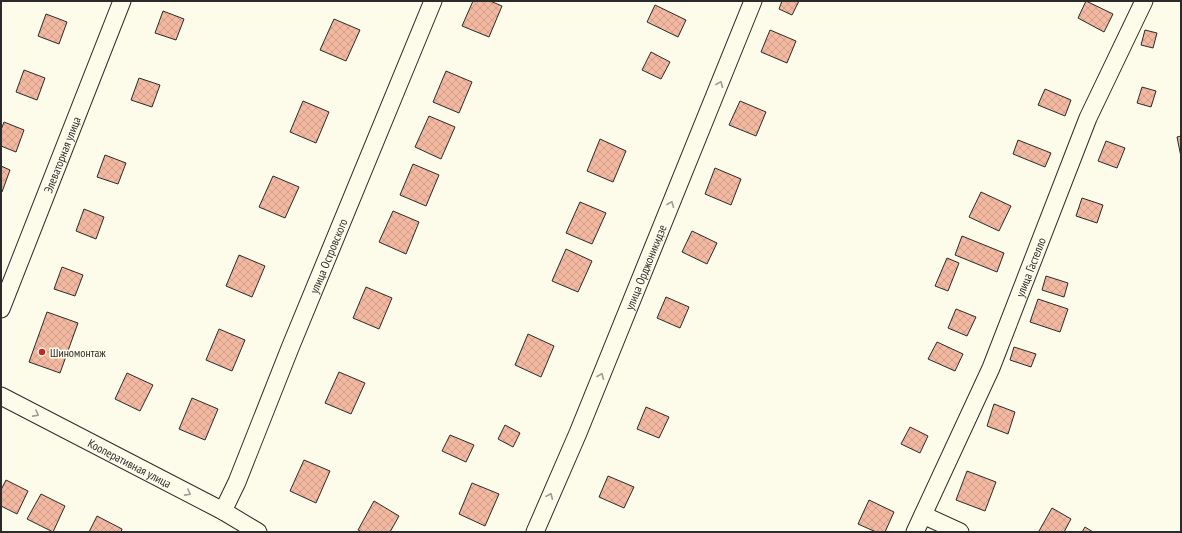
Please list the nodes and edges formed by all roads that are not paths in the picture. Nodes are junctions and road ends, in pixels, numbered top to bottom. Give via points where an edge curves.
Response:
1 (122, 1) edge
2 (433, 1) edge
3 (754, 1) edge
4 (1144, 1) edge
5 (1, 309) edge
6 (1, 396) edge
7 (223, 511) junction
8 (923, 514) junction
9 (258, 532) edge
10 (535, 532) edge
11 (915, 532) edge
12 (960, 532) edge

1 - 5 street, Элеваторная улица
2 - 7 street, улица Островского
10 -> 3 street, улица Орджоникидзе via 578,433
4 - 8 street, улица Гастелло via 1088,118 991,368
6 -> 7 street, Кооперативная улица
7 - 9 street, Кооперативная улица
8 - 11 street, улица Гастелло
8 - 12 street

